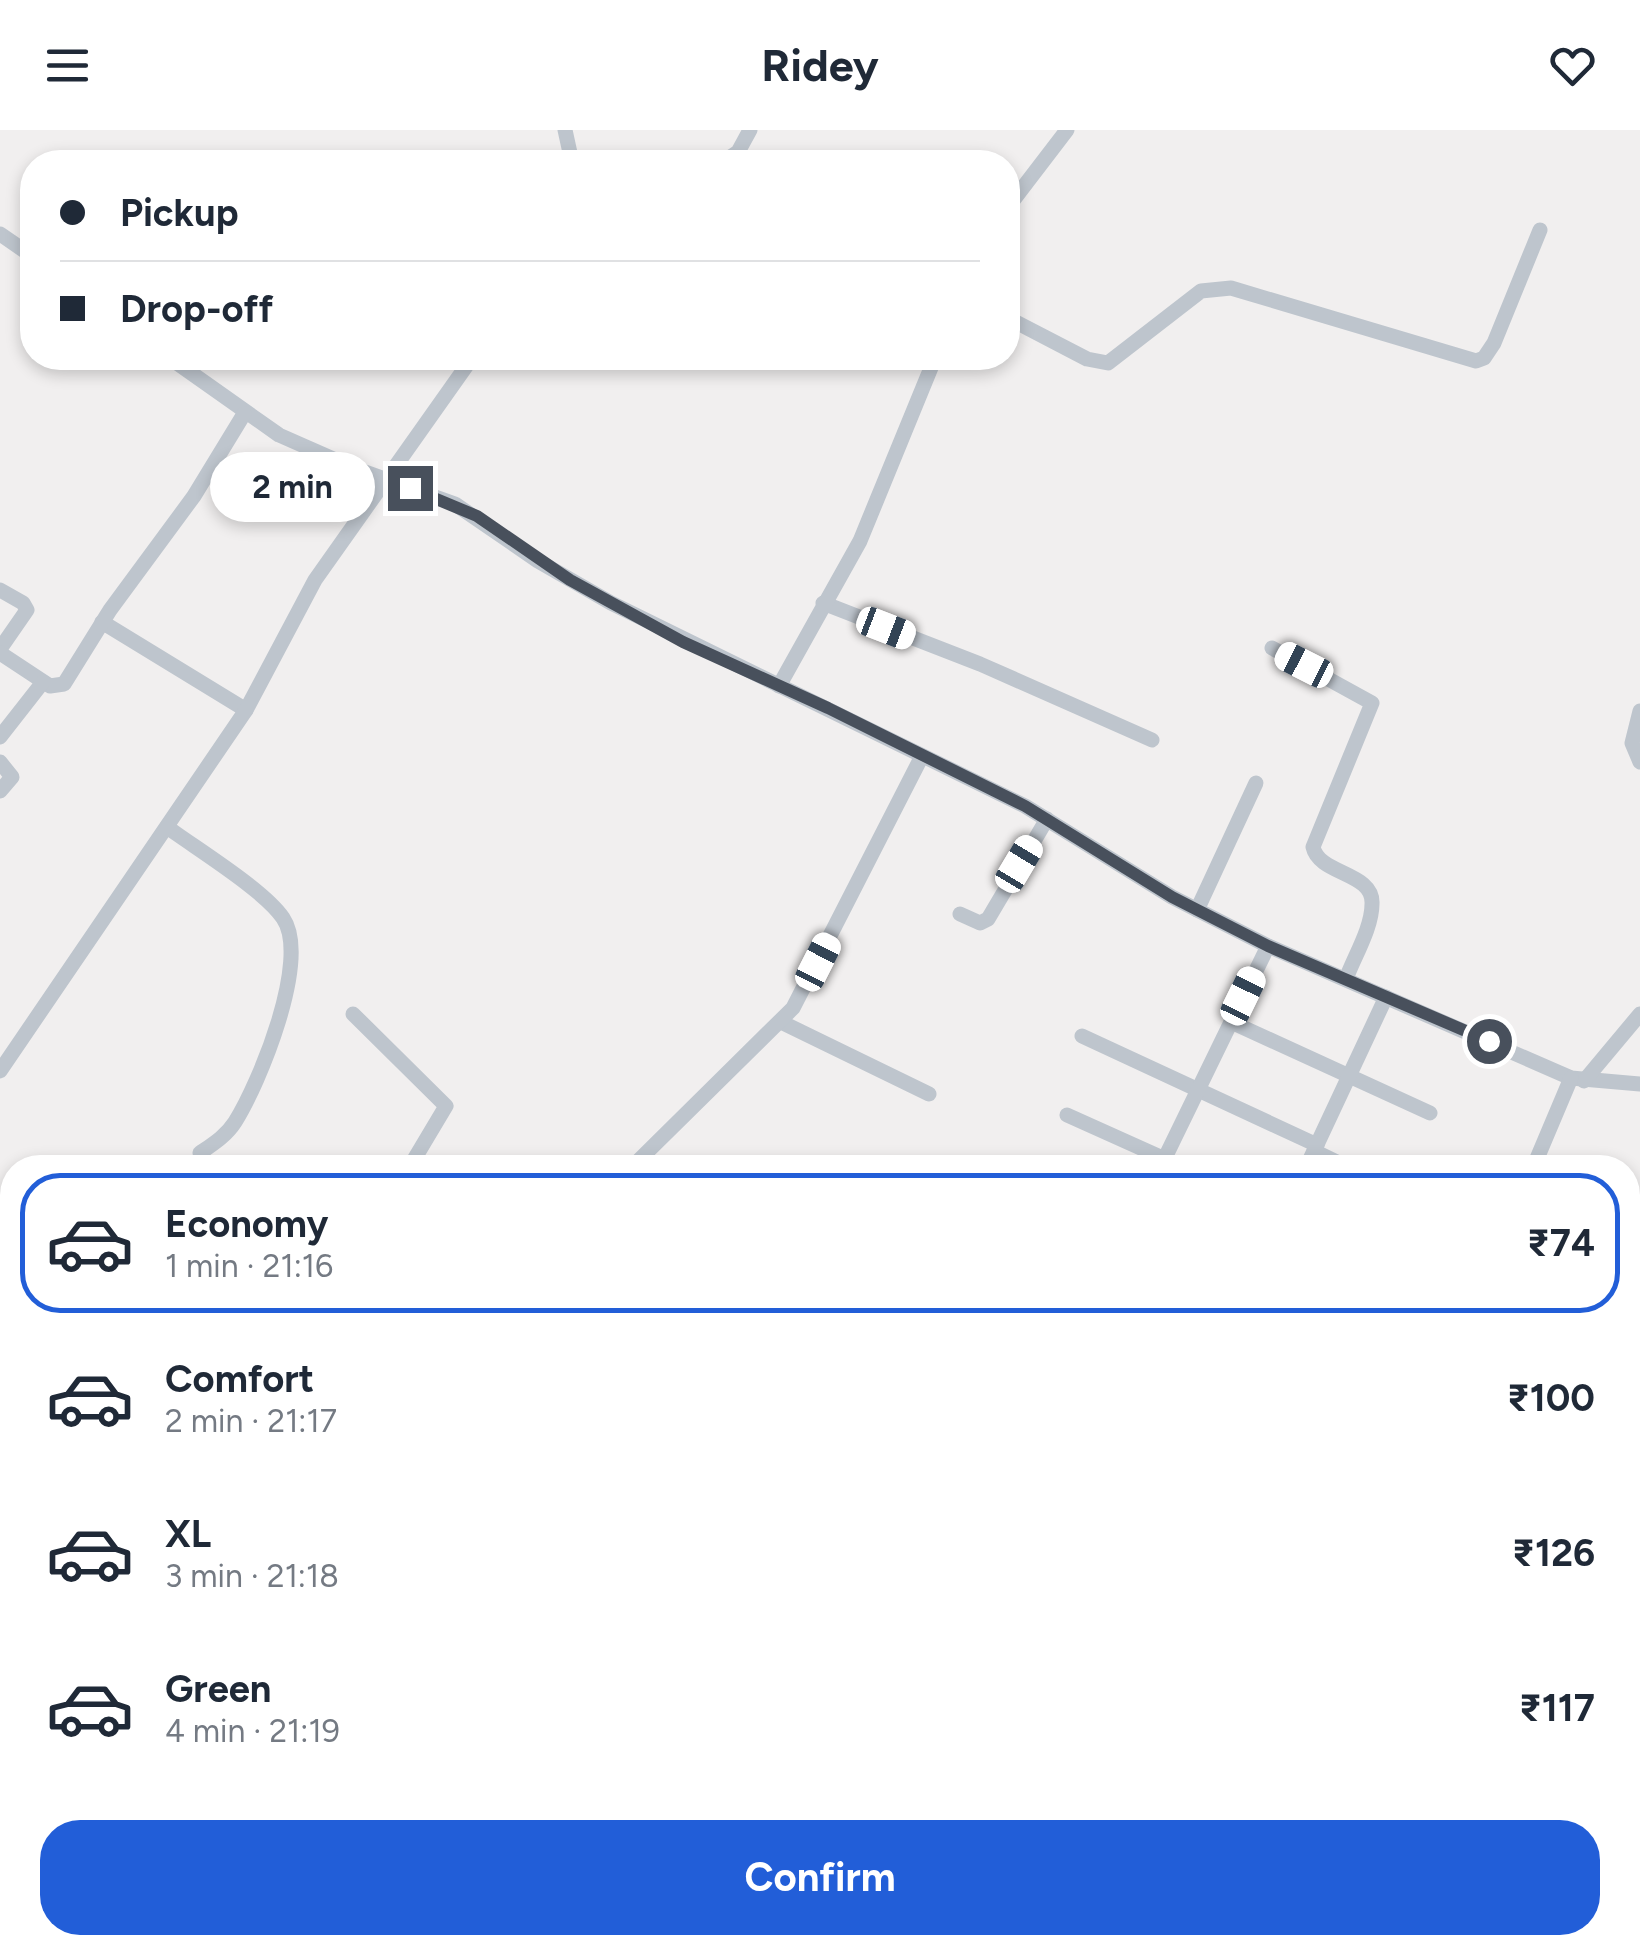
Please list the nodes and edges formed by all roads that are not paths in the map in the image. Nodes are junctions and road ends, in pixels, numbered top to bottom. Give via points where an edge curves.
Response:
1 (1068, 130) edge
2 (1020, 191) edge
3 (1540, 230) dead end
4 (1020, 324) edge
5 (186, 370) edge
6 (463, 370) edge
7 (930, 370) edge
8 (244, 414) junction
9 (385, 480) junction
10 (0, 590) edge
11 (823, 604) junction
12 (102, 622) junction
13 (1272, 648) dead end
14 (0, 651) edge
15 (43, 682) junction
16 (779, 686) junction
17 (246, 710) junction
18 (1640, 710) edge
19 (0, 737) edge
20 (1152, 740) dead end
21 (922, 756) junction
22 (0, 762) edge
23 (1640, 762) edge
24 (1256, 783) dead end
25 (0, 791) edge
26 (1047, 818) junction
27 (167, 827) junction
28 (1198, 910) junction
29 (960, 914) dead end
30 (1268, 946) junction
31 (1346, 979) junction
32 (1386, 997) junction
33 (353, 1014) dead end
34 (1640, 1014) edge
35 (781, 1022) junction
36 (1231, 1022) junction
37 (1082, 1036) dead end
38 (0, 1070) edge
39 (1350, 1076) junction
40 (1578, 1080) junction
41 (1640, 1084) edge
42 (1198, 1088) junction
43 (929, 1094) dead end
44 (1430, 1113) dead end
45 (1067, 1115) dead end
46 (1316, 1148) junction
47 (200, 1153) dead end
48 (417, 1155) edge
49 (649, 1155) edge
50 (1146, 1155) edge
51 (1166, 1155) edge
52 (1312, 1155) edge
53 (1328, 1155) edge
54 (1540, 1155) edge

1 - 2 street
3 - 4 street via 1494,343 1480,360 1455,359 1232,288 1201,291 1108,363
5 - 8 street
6 - 9 street
7 - 11 street via 860,541
8 - 9 street
8 - 12 street
9 - 16 street via 456,504 584,588
9 - 17 street via 314,580
10 - 14 street via 27,610
11 - 16 street
11 - 20 street
12 - 15 street via 64,684
12 - 17 street
13 - 31 street via 1372,703 1313,847 1320,860 1372,897
14 - 15 street
15 - 19 street
16 - 21 street
17 - 27 street
18 - 23 street via 1632,743
21 - 26 street
21 - 35 street via 801,996
22 - 25 street via 12,777
24 - 28 street
26 - 28 street
26 - 29 street via 988,920
27 - 38 street
27 - 47 street via 272,907 290,935 288,982 254,1085 233,1125
28 - 30 street
30 - 31 street
30 - 36 street
31 - 32 street
32 - 39 street
32 - 40 street
33 - 48 street via 446,1106
34 - 40 street
35 - 43 street
35 - 49 street
36 - 39 street
36 - 42 street
37 - 42 street
39 - 44 street
39 - 46 street
40 - 41 street
40 - 54 street
42 - 46 street
42 - 51 street
45 - 50 street
46 - 52 street
46 - 53 street

